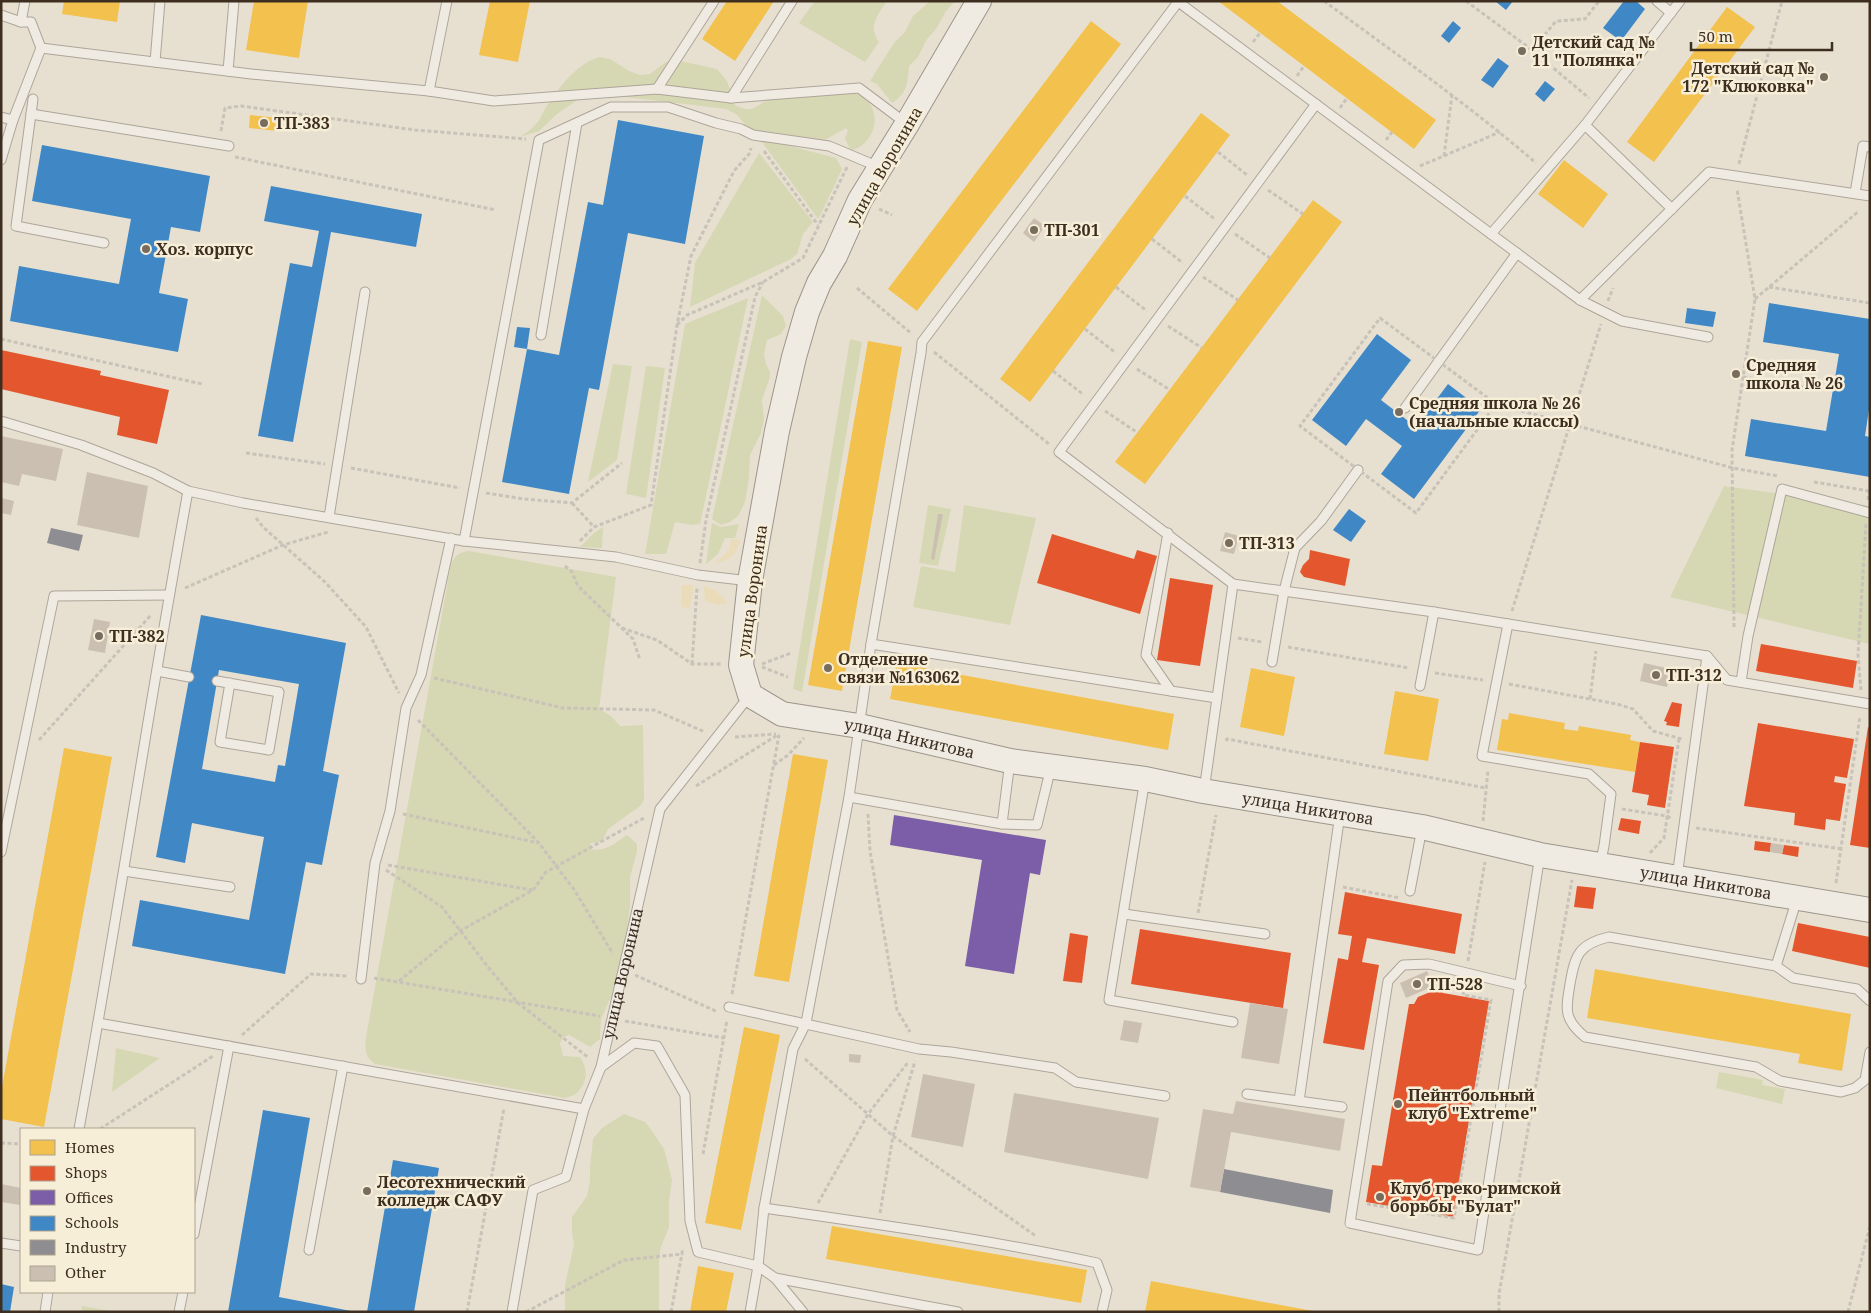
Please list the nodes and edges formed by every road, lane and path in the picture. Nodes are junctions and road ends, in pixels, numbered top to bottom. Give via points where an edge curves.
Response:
1 (25, 1) edge
2 (160, 1) edge
3 (234, 1) edge
4 (447, 1) edge
5 (714, 1) edge
6 (792, 1) edge
7 (979, 1) edge
8 (1324, 1) edge
9 (1466, 1) edge
10 (1600, 1) edge
11 (1657, 1) edge
12 (1680, 1) edge
13 (1782, 1) edge
14 (1178, 2) edge
15 (1671, 13) junction
16 (1, 15) edge
17 (21, 22) junction
18 (41, 48) junction
19 (1532, 50) junction
20 (155, 62) junction
21 (228, 71) junction
22 (657, 89) junction
23 (428, 91) junction
24 (1452, 94) junction
25 (731, 98) junction
26 (33, 99) dead end
27 (1316, 104) junction
28 (1599, 106) junction
29 (32, 114) junction
30 (1, 117) edge
31 (13, 120) junction
32 (577, 123) junction
33 (908, 124) junction
34 (1585, 125) junction
35 (1500, 132) junction
36 (753, 135) junction
37 (539, 140) junction
38 (218, 144) junction
39 (229, 146) dead end
40 (1870, 147) edge
41 (852, 156) junction
42 (1444, 156) junction
43 (1, 160) edge
44 (881, 168) junction
45 (1546, 171) junction
46 (1408, 172) junction
47 (1736, 176) junction
48 (1855, 193) junction
49 (1870, 196) edge
50 (1672, 208) junction
51 (496, 210) dead end
52 (1859, 211) dead end
53 (818, 225) junction
54 (1491, 234) junction
55 (104, 243) dead end
56 (1517, 253) junction
57 (1621, 260) junction
58 (763, 282) junction
59 (1769, 287) junction
60 (857, 288) dead end
61 (365, 292) dead end
62 (1755, 299) junction
63 (1580, 300) junction
64 (1870, 303) edge
65 (1605, 313) junction
66 (677, 325) junction
67 (541, 335) dead end
68 (1708, 337) dead end
69 (1, 339) edge
70 (922, 342) junction
71 (1744, 377) junction
72 (202, 384) dead end
73 (1814, 389) dead end
74 (1496, 404) dead end
75 (1405, 408) dead end
76 (1, 421) edge
77 (1570, 424) junction
78 (1059, 452) junction
79 (622, 463) dead end
80 (1733, 468) junction
81 (1358, 470) dead end
82 (420, 480) dead end
83 (474, 490) junction
84 (188, 491) junction
85 (243, 502) junction
86 (572, 503) junction
87 (1870, 513) edge
88 (329, 517) junction
89 (594, 527) junction
90 (1168, 533) junction
91 (451, 538) junction
92 (464, 541) junction
93 (575, 546) dead end
94 (700, 564) dead end
95 (750, 581) junction
96 (698, 583) dead end
97 (1233, 584) junction
98 (578, 586) dead end
99 (1284, 591) junction
100 (169, 595) junction
101 (1434, 612) junction
102 (1508, 624) junction
103 (621, 628) junction
104 (1734, 634) dead end
105 (1226, 636) junction
106 (1597, 638) junction
107 (871, 644) junction
108 (1275, 644) junction
109 (791, 653) dead end
110 (1707, 656) junction
111 (640, 660) dead end
112 (1272, 662) dead end
113 (692, 664) junction
114 (724, 664) dead end
115 (157, 671) junction
116 (1423, 671) junction
117 (421, 675) junction
118 (788, 676) dead end
119 (189, 677) dead end
120 (218, 681) dead end
121 (1496, 682) junction
122 (1741, 682) junction
123 (230, 684) junction
124 (1420, 686) dead end
125 (1171, 692) junction
126 (750, 695) junction
127 (1217, 698) junction
128 (1590, 699) junction
129 (1870, 704) edge
130 (406, 708) junction
131 (859, 726) junction
132 (780, 728) dead end
133 (780, 734) junction
134 (717, 737) junction
135 (804, 738) dead end
136 (1227, 739) dead end
137 (1679, 739) junction
138 (1695, 741) junction
139 (1489, 757) junction
140 (1010, 761) junction
141 (774, 765) junction
142 (1051, 767) junction
143 (1145, 779) junction
144 (1486, 788) junction
145 (1204, 791) junction
146 (849, 797) junction
147 (867, 801) junction
148 (1614, 808) dead end
149 (390, 811) junction
150 (1340, 814) junction
151 (1216, 815) dead end
152 (1667, 816) junction
153 (1002, 824) junction
154 (1483, 826) dead end
155 (1684, 826) junction
156 (1422, 827) junction
157 (4, 828) edge
158 (1842, 849) dead end
159 (1, 852) edge
160 (1649, 854) dead end
161 (1540, 855) junction
162 (1485, 861) dead end
163 (375, 863) junction
164 (1600, 865) junction
165 (124, 871) junction
166 (1572, 877) dead end
167 (1677, 878) junction
168 (230, 887) dead end
169 (1410, 891) joint
170 (1797, 898) junction
171 (1327, 907) junction
172 (1870, 910) edge
173 (1124, 914) junction
174 (1197, 925) junction
175 (460, 931) junction
176 (1265, 934) dead end
177 (1776, 966) junction
178 (1466, 974) junction
179 (361, 978) joint
180 (399, 981) junction
181 (1521, 986) junction
182 (1870, 1001) edge
183 (518, 1003) junction
184 (729, 1007) junction
185 (612, 1018) junction
186 (1233, 1022) dead end
187 (806, 1023) junction
188 (98, 1024) junction
189 (724, 1038) junction
190 (229, 1046) junction
191 (793, 1049) junction
192 (919, 1049) junction
193 (1870, 1052) edge
194 (343, 1066) junction
195 (601, 1067) junction
196 (1247, 1094) dead end
197 (507, 1095) junction
198 (1165, 1096) dead end
199 (1299, 1101) junction
200 (1342, 1107) dead end
201 (584, 1108) junction
202 (868, 1114) junction
203 (79, 1128) edge
204 (893, 1136) junction
205 (1, 1143) edge
206 (20, 1144) edge
207 (701, 1163) dead end
208 (1354, 1201) junction
209 (764, 1208) junction
210 (811, 1215) junction
211 (690, 1221) junction
212 (878, 1224) junction
213 (1870, 1226) edge
214 (195, 1229) edge
215 (1, 1243) edge
216 (20, 1246) edge
217 (309, 1250) dead end
218 (698, 1252) junction
219 (681, 1254) junction
220 (1063, 1256) junction
221 (758, 1266) junction
222 (775, 1278) junction
223 (48, 1293) edge
224 (183, 1293) edge
225 (44, 1312) edge
226 (179, 1312) edge
227 (467, 1312) edge
228 (512, 1312) edge
229 (526, 1312) edge
230 (671, 1312) edge
231 (750, 1312) edge
232 (804, 1312) edge
233 (958, 1312) edge
234 (1102, 1312) edge
235 (1499, 1312) edge
236 (1848, 1312) edge

1 - 17 lane
2 - 20 lane
3 - 21 lane
4 - 23 lane
5 - 22 lane
6 - 25 lane
7 - 33 street, улица Воронина
8 - 24 path
9 - 19 path
10 - 19 path via 1585,19 1556,21
11 - 15 lane
12 - 15 lane
13 - 47 path
14 - 27 lane
14 - 70 lane
15 - 28 lane
16 - 17 lane
17 - 18 lane via 31,22
18 - 20 lane
18 - 31 lane
19 - 28 path
20 - 21 lane
21 - 23 lane
22 - 23 lane via 494,101
22 - 25 lane
24 - 35 path
24 - 42 path
25 - 33 lane via 860,88
26 - 29 lane
27 - 46 lane
27 - 78 lane
28 - 34 lane
29 - 38 lane
29 - 55 lane via 16,226
30 - 31 lane
31 - 43 lane
32 - 36 lane via 611,108 668,107
32 - 37 lane
32 - 67 lane
33 - 44 street, улица Воронина
34 - 45 lane
34 - 50 lane
35 - 42 path
35 - 45 path
36 - 41 lane via 828,146
36 - 53 path
36 - 66 path via 750,153 734,171 691,256
37 - 38 path via 414,130 241,106 225,108
37 - 83 lane
38 - 39 lane
38 - 51 path via 216,155
40 - 48 lane via 1863,146
41 - 44 lane
41 - 53 path
42 - 46 path
44 - 95 street, улица Воронина via 860,200 807,312 778,431
45 - 54 lane
46 - 54 lane
47 - 48 lane
47 - 50 lane via 1709,172
47 - 62 path
48 - 49 lane
50 - 57 lane
52 - 59 path
53 - 58 path via 803,258
54 - 56 lane
56 - 63 lane
56 - 75 lane
57 - 63 lane
57 - 65 path
58 - 66 path via 687,315
58 - 94 path via 755,297 706,520
59 - 62 path
59 - 64 path
60 - 70 path
61 - 88 lane
62 - 71 path
63 - 65 lane
65 - 68 lane via 1622,321
65 - 77 path
66 - 89 path via 651,505
69 - 72 path
70 - 78 path
70 - 107 lane
71 - 73 path
71 - 80 path via 1732,450
74 - 77 path
76 - 84 lane via 81,445 154,473
77 - 80 path
77 - 102 path
78 - 90 lane
79 - 86 path
80 - 104 path
81 - 99 lane via 1321,521 1294,548
82 - 83 path
83 - 86 path
83 - 92 lane
84 - 85 lane
84 - 100 lane
85 - 88 lane
85 - 130 path via 263,527 325,582 366,627
86 - 89 path
87 - 122 lane via 1782,489 1748,636
88 - 91 lane
89 - 93 path
90 - 97 lane
90 - 125 lane via 1146,655
91 - 92 lane
91 - 117 lane
92 - 95 lane via 616,557 698,575
95 - 126 street, улица Воронина via 741,665
96 - 113 path
97 - 99 lane
97 - 105 lane
98 - 103 path
99 - 101 lane
99 - 108 lane
100 - 115 lane
100 - 157 lane via 54,596
101 - 102 lane
101 - 116 lane
102 - 106 lane
102 - 121 lane
103 - 111 path via 632,639
103 - 113 path via 657,640
105 - 108 path
105 - 127 lane
106 - 110 lane
106 - 128 path
107 - 125 lane
107 - 131 lane
108 - 112 lane
108 - 116 path
109 - 118 path via 759,666
110 - 122 lane via 1727,680
110 - 138 lane
113 - 114 path
115 - 119 lane
115 - 165 lane
116 - 121 path
116 - 124 lane
117 - 130 lane
117 - 134 path via 563,708 654,710
120 - 123 lane
121 - 128 path
121 - 139 lane via 1482,756
122 - 129 lane
123 - 123 lane via 279,692 269,750 220,742
125 - 127 lane
126 - 131 street, улица Никитова via 782,714
126 - 134 lane, улица Воронина
127 - 145 lane
128 - 137 path via 1633,709 1652,731
130 - 149 lane
130 - 149 path via 540,843
131 - 140 street, улица Никитова
131 - 146 lane
132 - 133 path
133 - 134 path
133 - 141 path
134 - 185 lane, улица Воронина via 660,809
135 - 141 path
136 - 144 path
137 - 138 path
137 - 152 path
138 - 155 lane
139 - 144 path
139 - 164 lane via 1588,774 1611,794
140 - 142 street, улица Никитова
140 - 153 lane
141 - 184 path
142 - 143 street, улица Никитова
142 - 153 lane via 1037,825
143 - 145 street, улица Никитова
143 - 173 lane
144 - 154 path
145 - 150 street, улица Никитова
146 - 147 lane
146 - 187 lane
147 - 153 lane
147 - 192 path via 870,850 897,1010
148 - 152 path
149 - 163 lane
150 - 156 street, улица Никитова
150 - 171 lane
151 - 174 path
152 - 155 path
152 - 160 path via 1664,838
155 - 158 path
155 - 167 lane
156 - 161 street, улица Никитова
156 - 169 lane
157 - 159 lane
161 - 164 street, улица Никитова
161 - 181 lane
162 - 178 path
163 - 175 path via 442,907
163 - 175 path via 533,890
163 - 179 lane
164 - 167 street, улица Никитова
165 - 168 lane
165 - 188 lane
166 - 235 path via 1499,1294
167 - 170 street, улица Никитова
169 - 171 path via 1409,900 1341,887 1338,908
170 - 172 street, улица Никитова
170 - 177 lane
171 - 199 lane
173 - 174 lane
173 - 186 lane via 1109,1000
174 - 176 lane
175 - 180 path
175 - 183 path
177 - 182 lane via 1793,978 1857,990
177 - 193 lane via 1609,937 1598,939 1574,960 1566,1009 1573,1026 1585,1037 1756,1067 1780,1081 1841,1092 1855,1088 1865,1080
178 - 181 lane
178 - 208 lane via 1429,964 1403,965 1388,981
178 - 208 path via 1463,995 1491,1000 1454,1218
179 - 180 path
180 - 183 path
181 - 208 lane via 1478,1250 1350,1223
183 - 185 path
183 - 195 path
184 - 187 lane
184 - 189 path
185 - 189 path
185 - 195 lane, улица Воронина
187 - 191 lane
187 - 192 lane
188 - 190 lane
188 - 203 lane
189 - 207 path
190 - 194 lane
190 - 214 lane
191 - 202 path
191 - 209 lane
192 - 198 lane via 1055,1068 1076,1082
192 - 202 path
192 - 204 path
194 - 197 lane
194 - 217 lane
195 - 201 lane, улица Воронина
195 - 211 lane via 634,1044 657,1046 685,1095
196 - 199 lane
197 - 201 lane
197 - 227 path
199 - 200 lane
201 - 228 lane, улица Воронина via 566,1177 533,1190
202 - 204 path
202 - 210 path
204 - 212 path
204 - 220 path
205 - 206 path
209 - 210 lane
209 - 221 lane
210 - 212 lane
211 - 218 lane
211 - 219 path
212 - 220 lane
213 - 236 path
215 - 216 lane
218 - 219 path
218 - 221 lane
219 - 229 path via 624,1260
219 - 230 path
220 - 234 lane via 1096,1263 1107,1290
221 - 222 lane
221 - 231 lane
222 - 232 lane
222 - 233 lane
223 - 225 lane
224 - 226 lane

